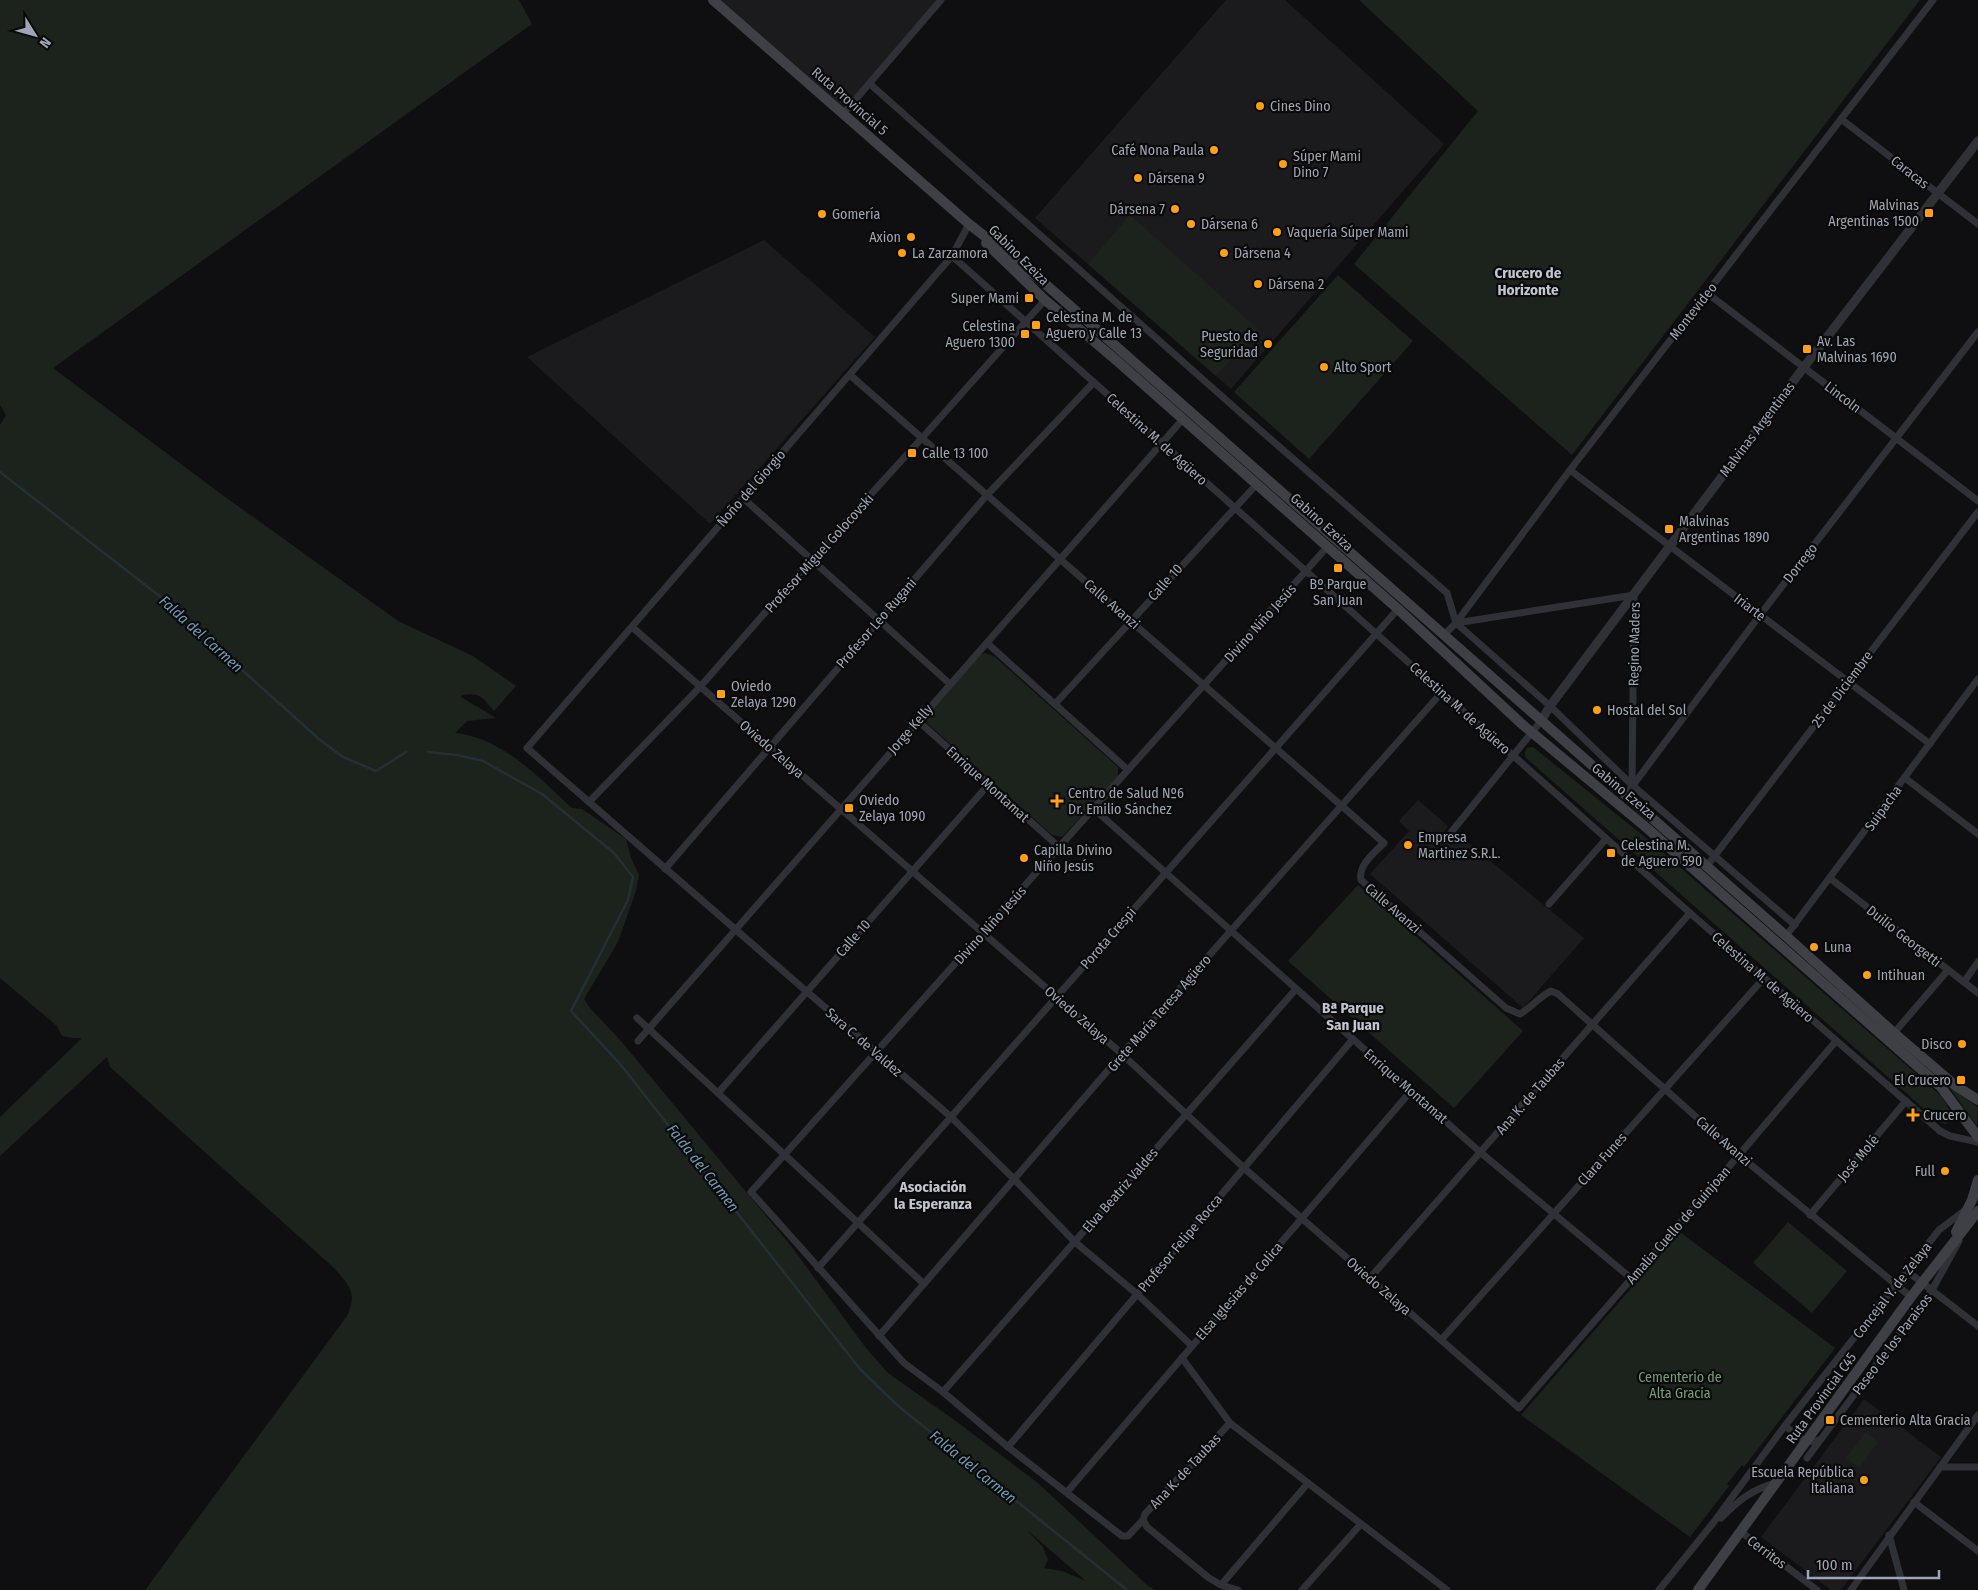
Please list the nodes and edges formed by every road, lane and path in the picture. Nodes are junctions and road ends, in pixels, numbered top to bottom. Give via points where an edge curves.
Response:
1 (713, 0) edge
2 (941, 0) edge
3 (1933, 0) edge
4 (870, 84) junction
5 (844, 114) junction
6 (1842, 119) junction
7 (1978, 141) edge
8 (1938, 194) junction
9 (969, 224) junction
10 (1978, 224) edge
11 (952, 256) junction
12 (1707, 293) junction
13 (1044, 300) junction
14 (1025, 321) junction
15 (1978, 332) edge
16 (1804, 367) junction
17 (850, 375) junction
18 (1094, 382) junction
19 (1183, 419) junction
20 (922, 438) junction
21 (1896, 438) junction
22 (1162, 443) junction
23 (1570, 470) junction
24 (1257, 484) junction
25 (987, 495) junction
26 (743, 498) junction
27 (1978, 501) edge
28 (1234, 507) junction
29 (1978, 512) edge
30 (1328, 546) junction
31 (1670, 546) junction
32 (1060, 559) junction
33 (811, 560) junction
34 (1306, 571) junction
35 (1634, 594) junction
36 (1398, 609) junction
37 (1760, 615) junction
38 (879, 620) junction
39 (1130, 620) junction
40 (1456, 623) junction
41 (632, 627) junction
42 (1376, 634) junction
43 (1444, 635) junction
44 (987, 643) junction
45 (1978, 679) edge
46 (1847, 681) junction
47 (950, 684) junction
48 (1204, 685) junction
49 (700, 687) junction
50 (1442, 692) junction
51 (1055, 704) junction
52 (1550, 706) junction
53 (917, 720) junction
54 (1541, 721) junction
55 (1532, 733) junction
56 (1930, 744) junction
57 (769, 746) junction
58 (527, 748) joint
59 (1276, 748) junction
60 (1513, 756) junction
61 (1128, 770) junction
62 (1905, 778) junction
63 (989, 784) junction
64 (1632, 785) junction
65 (1625, 796) junction
66 (589, 802) junction
67 (1342, 806) junction
68 (840, 809) junction
69 (1094, 809) junction
70 (1978, 834) edge
71 (1449, 835) dead end
72 (1606, 839) junction
73 (1059, 847) junction
74 (1715, 856) junction
75 (1706, 866) junction
76 (665, 869) junction
77 (911, 871) junction
78 (1165, 873) junction
79 (1831, 878) junction
80 (1548, 904) dead end
81 (1690, 913) junction
82 (1795, 925) junction
83 (735, 930) junction
84 (1231, 932) junction
85 (983, 933) junction
86 (1786, 936) junction
87 (1978, 962) edge
88 (1948, 970) junction
89 (1764, 978) junction
90 (1964, 982) junction
91 (1296, 989) junction
92 (806, 992) junction
93 (1978, 993) edge
94 (1056, 997) junction
95 (637, 1018) dead end
96 (1593, 1024) junction
97 (649, 1029) junction
98 (1894, 1033) junction
99 (1353, 1039) junction
100 (638, 1041) dead end
101 (1836, 1041) junction
102 (876, 1052) junction
103 (1122, 1054) junction
104 (1665, 1088) junction
105 (1412, 1091) junction
106 (718, 1093) junction
107 (1978, 1100) edge
108 (1906, 1101) junction
109 (1186, 1114) junction
110 (950, 1117) junction
111 (1978, 1136) edge
112 (1978, 1142) edge
113 (1480, 1152) junction
114 (784, 1155) junction
115 (1739, 1155) junction
116 (1244, 1168) junction
117 (1014, 1179) junction
118 (1978, 1180) edge
119 (1973, 1209) edge
120 (1554, 1214) junction
121 (1810, 1215) junction
122 (1302, 1218) junction
123 (858, 1222) junction
124 (1967, 1225) junction
125 (1075, 1242) junction
126 (1949, 1246) junction
127 (818, 1268) junction
128 (1907, 1271) junction
129 (1370, 1278) junction
130 (1632, 1279) junction
131 (1922, 1282) junction
132 (924, 1284) junction
133 (1895, 1285) junction
134 (1932, 1290) junction
135 (1137, 1294) junction
136 (1911, 1297) junction
137 (1978, 1326) edge
138 (879, 1336) junction
139 (1441, 1340) junction
140 (1192, 1346) junction
141 (1182, 1358) junction
142 (943, 1392) junction
143 (1519, 1408) joint
144 (1978, 1415) edge
145 (1230, 1423) junction
146 (1785, 1426) junction
147 (1823, 1436) junction
148 (1806, 1441) junction
149 (1008, 1446) junction
150 (1807, 1458) dead end
151 (1940, 1467) junction
152 (1978, 1467) edge
153 (1308, 1483) junction
154 (1776, 1483) junction
155 (1067, 1492) junction
156 (1914, 1502) junction
157 (1143, 1520) junction
158 (1361, 1524) junction
159 (1741, 1532) junction
160 (1890, 1535) junction
161 (1695, 1544) junction
162 (1978, 1551) edge
163 (1221, 1585) junction
164 (1238, 1590) edge
165 (1302, 1590) edge
166 (1447, 1590) edge
167 (1659, 1590) edge
168 (1698, 1590) edge
169 (1817, 1590) edge
170 (1851, 1590) edge
171 (1904, 1590) edge

1 - 5 main road, Ruta Provincial 5
2 - 4 street
3 - 6 street, Montevideo
4 - 5 street
4 - 40 street via 1447,593
5 - 9 main road, Ruta Provincial 5
6 - 8 street, Caracas
6 - 12 street, Montevideo
7 - 8 street, Malvinas Argentinas
8 - 10 street, Caracas
8 - 16 street, Malvinas Argentinas
9 - 11 street, Ñoño del Giorgio
9 - 13 main road, Gabino Ezeiza
9 - 43 main road, Gabino Ezeiza via 1043,282
11 - 14 street, Celestina M. de Agüero
11 - 17 street, Ñoño del Giorgio
12 - 16 street, Lincoln
12 - 23 street, Montevideo
13 - 14 street, Profesor Miguel Golocovski
13 - 19 main road, Gabino Ezeiza
14 - 18 street, Celestina M. de Agüero
14 - 20 street, Profesor Miguel Golocovski
15 - 21 street, Dorrego
16 - 21 street, Lincoln
16 - 31 street, Malvinas Argentinas
17 - 20 street, Calle Avanzi
17 - 26 street, Ñoño del Giorgio
18 - 22 street, Celestina M. de Agüero
18 - 25 street, Profesor Leo Rugani
19 - 22 street, Jorge Kelly
19 - 24 main road, Gabino Ezeiza
20 - 25 street, Calle Avanzi
20 - 33 street, Profesor Miguel Golocovski
21 - 27 street, Lincoln
21 - 37 street, Dorrego
22 - 28 street, Celestina M. de Agüero
22 - 32 street, Jorge Kelly
23 - 31 street, Iriarte
23 - 40 street, Montevideo
24 - 28 street, Calle 10
24 - 30 main road, Gabino Ezeiza
25 - 32 street, Calle Avanzi
25 - 38 street, Profesor Leo Rugani
26 - 33 street
26 - 41 street, Ñoño del Giorgio
28 - 34 street, Celestina M. de Agüero
28 - 39 street, Calle 10
29 - 46 street, 25 de Diciembre
30 - 34 street, Divino Niño Jesús
30 - 36 main road, Gabino Ezeiza
31 - 35 street, Malvinas Argentinas
31 - 37 street, Iriarte
32 - 39 street, Calle Avanzi
32 - 44 street, Jorge Kelly
33 - 38 street
33 - 49 street, Profesor Miguel Golocovski
34 - 42 street, Celestina M. de Agüero
34 - 48 street, Divino Niño Jesús
35 - 40 street, Regino Maders
35 - 52 street, Malvinas Argentinas
35 - 64 street, Regino Maders
36 - 42 street, Porota Crespi
36 - 55 main road, Gabino Ezeiza
37 - 46 street, Iriarte
37 - 64 street, Dorrego
38 - 47 street
38 - 57 street, Profesor Leo Rugani
39 - 48 street, Calle Avanzi
39 - 51 street, Calle 10
40 - 43 street, Montevideo
40 - 52 street
41 - 49 street, Oviedo Zelaya
41 - 58 street, Ñoño del Giorgio
42 - 50 street, Celestina M. de Agüero
42 - 59 street, Porota Crespi
43 - 54 main road, Gabino Ezeiza
44 - 47 street, Jorge Kelly
44 - 51 street
45 - 56 street, Suipacha
46 - 56 street, Iriarte
46 - 74 street, 25 de Diciembre
47 - 53 street, Jorge Kelly
48 - 59 street, Calle Avanzi
48 - 61 street, Divino Niño Jesús
49 - 57 street, Oviedo Zelaya
49 - 66 street, Profesor Miguel Golocovski
50 - 60 street, Celestina M. de Agüero
50 - 67 street, Grete María Teresa Agüero
51 - 61 street
52 - 54 street, Malvinas Argentinas
52 - 64 street
53 - 63 street, Enrique Montamat
53 - 68 street, Jorge Kelly
54 - 55 street
54 - 65 main road, Gabino Ezeiza
55 - 60 street
55 - 111 main road, Gabino Ezeiza via 1648,829 1941,1087
56 - 62 street, Suipacha
57 - 68 street, Oviedo Zelaya
57 - 76 street, Profesor Leo Rugani
58 - 66 street, Sara C. de Valdez
59 - 67 street, Calle Avanzi
59 - 78 street, Porota Crespi
60 - 71 street
60 - 72 street, Celestina M. de Agüero
61 - 69 street, Divino Niño Jesús
62 - 70 street
62 - 79 street, Suipacha
63 - 73 street, Enrique Montamat
63 - 77 street, Calle 10
64 - 65 street, Dorrego
64 - 74 street
65 - 75 main road, Gabino Ezeiza
66 - 76 street, Sara C. de Valdez
67 - 84 street, Grete María Teresa Agüero
67 - 96 street, Calle Avanzi via 1384,843 1364,865 1360,874 1362,880 1506,1008 1520,1014 1552,991
68 - 77 street, Oviedo Zelaya
68 - 83 street, Jorge Kelly
69 - 73 street, Divino Niño Jesús
69 - 78 street, Enrique Montamat
72 - 80 street
72 - 81 street, Celestina M. de Agüero
73 - 85 street, Divino Niño Jesús
74 - 75 street, 25 de Diciembre
74 - 82 street
75 - 86 main road, Gabino Ezeiza
76 - 83 street, Sara C. de Valdez
77 - 85 street, Oviedo Zelaya
77 - 92 street, Calle 10
78 - 84 street, Enrique Montamat
78 - 94 street, Porota Crespi
79 - 82 street, Suipacha
79 - 88 street, Duilio Georgetti
81 - 89 street, Celestina M. de Agüero
81 - 96 street, Ana K. de Taubas
82 - 86 street, Suipacha
83 - 92 street, Sara C. de Valdez
83 - 97 street, Jorge Kelly
84 - 91 street, Enrique Montamat
84 - 103 street, Grete María Teresa Agüero
85 - 94 street, Oviedo Zelaya
85 - 102 street, Divino Niño Jesús
86 - 98 main road, Gabino Ezeiza
87 - 90 street
88 - 90 street, Duilio Georgetti
88 - 98 street
89 - 101 street, Celestina M. de Agüero
89 - 104 street, Clara Funes
90 - 93 street, Duilio Georgetti
91 - 99 street, Enrique Montamat
91 - 109 street, Elva Beatriz Valdes
92 - 102 street, Sara C. de Valdez
92 - 106 street, Calle 10
94 - 103 street, Oviedo Zelaya
94 - 110 street, Porota Crespi
95 - 97 street
96 - 104 street, Calle Avanzi
96 - 113 street, Ana K. de Taubas
97 - 100 street, Jorge Kelly
97 - 106 street
98 - 107 main road, Gabino Ezeiza via 1956,1086
99 - 105 street, Enrique Montamat
99 - 116 street, Profesor Felipe Rocca
101 - 108 street, Celestina M. de Agüero
101 - 115 street, Amalia Cuello de Guinjoan
102 - 110 street, Sara C. de Valdez
102 - 114 street, Divino Niño Jesús
103 - 109 street, Oviedo Zelaya
103 - 117 street, Grete María Teresa Agüero
104 - 115 street, Calle Avanzi
104 - 120 street, Clara Funes
105 - 113 street, Enrique Montamat
105 - 122 street, Elsa Iglesias de Colica
106 - 114 street
108 - 112 street, Celestina M. de Agüero via 1943,1133
108 - 121 street, José Molé
109 - 116 street, Oviedo Zelaya
109 - 125 street, Elva Beatriz Valdes
110 - 117 street, Sara C. de Valdez
110 - 123 street, Porota Crespi
113 - 120 street, Enrique Montamat
113 - 129 street, Ana K. de Taubas
114 - 123 street
114 - 127 street, Divino Niño Jesús via 751,1192
115 - 121 street, Calle Avanzi
115 - 130 street, Amalia Cuello de Guinjoan
116 - 122 street, Oviedo Zelaya
116 - 135 street, Profesor Felipe Rocca
117 - 125 street, Sara C. de Valdez
117 - 132 street, Grete María Teresa Agüero
118 - 119 main road, Ruta Provincial C45
119 - 124 main road, Ruta Provincial C45
119 - 126 main road, Ruta Provincial C45
119 - 128 street, Concejal Y. de Zelaya via 1939,1230
120 - 130 street, Enrique Montamat
120 - 139 street, Clara Funes
121 - 133 street, Calle Avanzi
122 - 129 street, Oviedo Zelaya
122 - 140 street, Elsa Iglesias de Colica
123 - 127 street, Porota Crespi
123 - 132 street
124 - 126 main road, Ruta Provincial C45
124 - 134 street, Paseo de los Paraisos
125 - 135 street, Sara C. de Valdez
125 - 142 street, Elva Beatriz Valdes
126 - 131 main road, Ruta Provincial C45
127 - 138 street
128 - 131 street
128 - 133 street, Concejal Y. de Zelaya
129 - 139 street, Oviedo Zelaya
130 - 143 street, Amalia Cuello de Guinjoan
131 - 134 street
131 - 136 main road, Ruta Provincial C45
132 - 138 street, Grete María Teresa Agüero
133 - 136 street, Calle Avanzi
133 - 146 street, Concejal Y. de Zelaya
134 - 137 street
134 - 147 street, Paseo de los Paraisos
135 - 140 street, Sara C. de Valdez
135 - 149 street, Profesor Felipe Rocca
136 - 148 main road, Ruta Provincial C45
138 - 142 street via 904,1363
139 - 143 street, Oviedo Zelaya
140 - 141 street, Elsa Iglesias de Colica
141 - 145 street
141 - 155 street, Elsa Iglesias de Colica
142 - 149 street
144 - 151 street
145 - 153 street
145 - 157 street, Ana K. de Taubas via 1145,1514
146 - 148 street
146 - 161 street, Concejal Y. de Zelaya
147 - 148 street via 1818,1441
147 - 150 street, Paseo de los Paraisos
148 - 154 main road, Ruta Provincial C45
149 - 155 street
151 - 152 street
151 - 156 street
153 - 158 street
153 - 163 street
154 - 159 main road, Ruta Provincial C45
154 - 161 street via 1746,1495
155 - 157 street, Ana K. de Taubas via 1122,1536 1128,1536
156 - 160 street
156 - 162 street
157 - 163 street via 1147,1527
158 - 165 street
158 - 166 street
159 - 168 main road, Ruta Provincial C45
159 - 169 street, Cerritos
160 - 170 street
160 - 171 street
161 - 167 street, Concejal Y. de Zelaya
163 - 164 street

